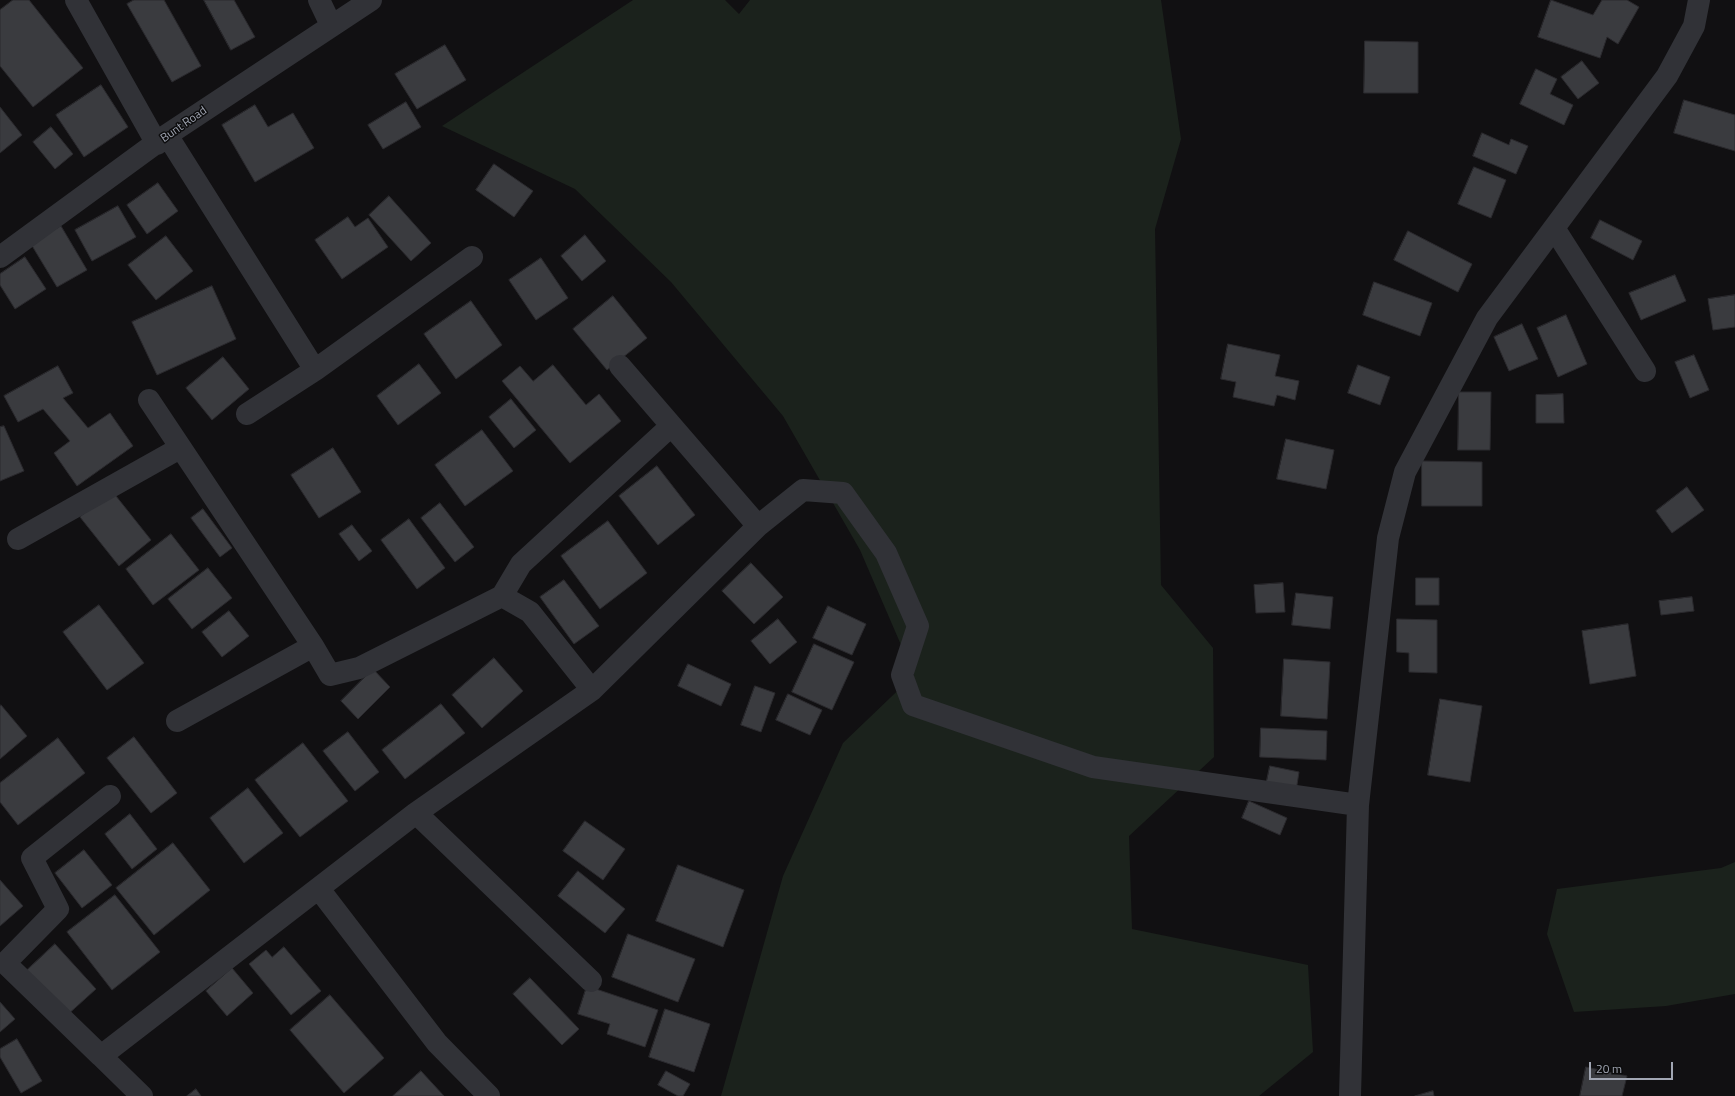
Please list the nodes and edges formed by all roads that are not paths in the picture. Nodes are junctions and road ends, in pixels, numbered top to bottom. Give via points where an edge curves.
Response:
1 (76, 0) edge
2 (319, 0) edge
3 (371, 0) edge
4 (1699, 0) edge
5 (331, 25) junction
6 (162, 140) junction
7 (1554, 228) junction
8 (0, 257) edge
9 (472, 257) dead end
10 (620, 366) dead end
11 (315, 370) junction
12 (1645, 372) dead end
13 (149, 400) dead end
14 (247, 414) dead end
15 (671, 426) junction
16 (180, 448) junction
17 (758, 526) junction
18 (18, 539) dead end
19 (502, 596) junction
20 (313, 646) junction
21 (592, 690) junction
22 (177, 721) dead end
23 (110, 796) dead end
24 (1358, 805) junction
25 (416, 813) junction
26 (319, 889) junction
27 (590, 981) dead end
28 (101, 1056) junction
29 (142, 1096) edge
30 (489, 1096) edge
31 (1350, 1096) edge

1 - 6 street
2 - 5 street
3 - 5 street, Bunt Road
4 - 7 street via 1694,26 1667,76
5 - 6 street, Bunt Road
6 - 8 street, Bunt Road
6 - 11 street
7 - 12 street
7 - 24 street via 1487,318 1405,472 1388,538
9 - 11 street
10 - 15 street
11 - 14 street
13 - 16 street
15 - 17 street
15 - 19 street via 521,564
16 - 18 street
16 - 20 street
17 - 21 street
17 - 24 street via 803,490 843,493 886,553 918,626 902,674 913,705 1094,767
19 - 20 street via 358,668 330,675
19 - 21 street via 530,612
20 - 22 street
21 - 25 street
23 - 28 street via 32,858 58,909 5,963
24 - 31 street
25 - 26 street
25 - 27 street
26 - 28 street
26 - 30 street via 437,1043
28 - 29 street

